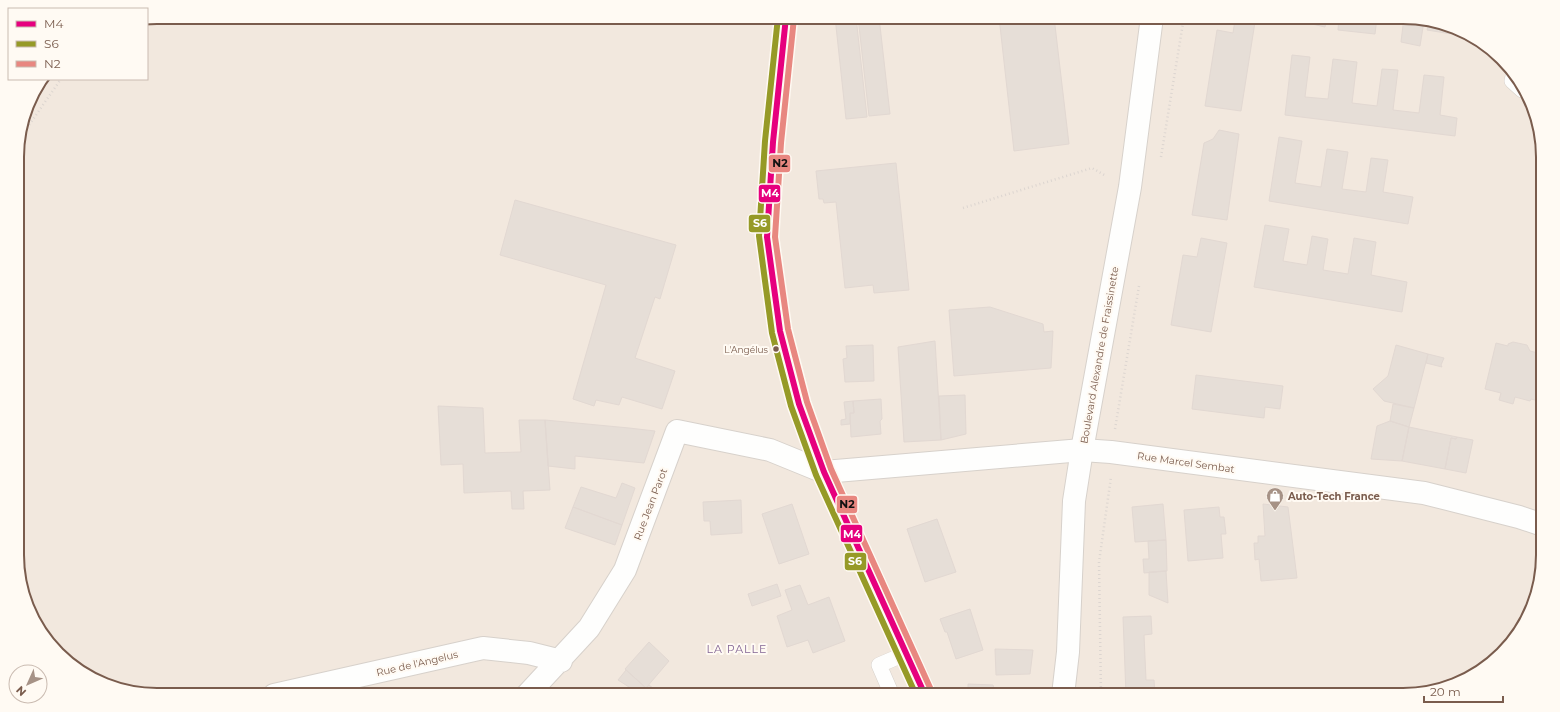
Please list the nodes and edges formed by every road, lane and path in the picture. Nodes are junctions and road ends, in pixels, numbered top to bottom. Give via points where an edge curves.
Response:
1 (785, 24) edge
2 (1151, 24) edge
3 (60, 80) edge
4 (28, 127) edge
5 (1092, 168) dead end
6 (963, 208) dead end
7 (1082, 450) junction
8 (1111, 452) junction
9 (824, 472) junction
10 (1536, 523) edge
11 (907, 653) junction
12 (561, 661) junction
13 (317, 688) edge
14 (534, 688) edge
15 (889, 688) edge
16 (922, 688) edge
17 (1064, 688) edge
18 (1101, 688) edge

1 - 9 street via 773,142 768,238 780,331 799,404
2 - 7 street, Boulevard Alexandre de Fraissinette via 1130,187
3 - 4 path
5 - 6 path
7 - 8 street, Rue Marcel Sembat
7 - 9 street, Rue Marcel Sembat
7 - 17 street, Boulevard Alexandre de Fraissinette via 1074,501 1068,652
8 - 10 street, Rue Marcel Sembat via 1424,493
8 - 18 path via 1111,477 1099,562
9 - 11 street
9 - 12 street, Rue Jean Parot via 770,450 677,431 625,570 589,628
11 - 15 lane via 879,665
11 - 16 street
12 - 13 street, Rue de l'Angelus via 529,653 483,648
12 - 14 street, Rue Jean Parot

